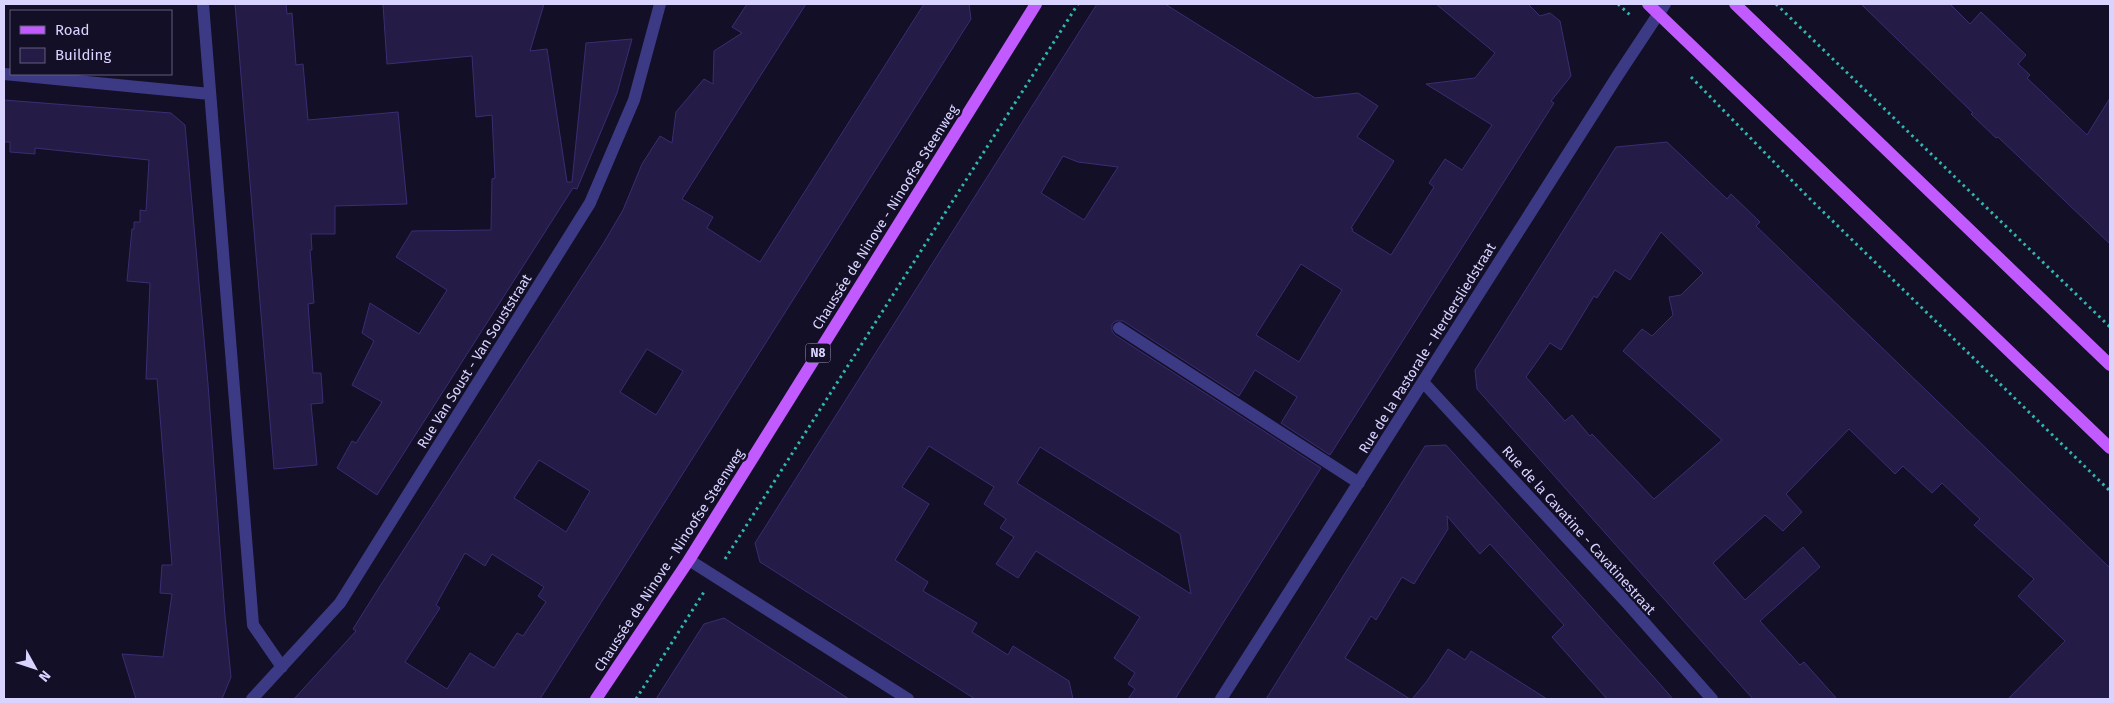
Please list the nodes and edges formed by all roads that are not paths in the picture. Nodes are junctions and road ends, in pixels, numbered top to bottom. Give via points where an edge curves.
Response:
1 (203, 4) edge
2 (660, 4) edge
3 (1036, 4) edge
4 (1648, 4) edge
5 (1734, 4) edge
6 (1662, 9) edge
7 (14, 75) edge
8 (210, 94) junction
9 (1119, 328) dead end
10 (2110, 365) edge
11 (1424, 382) junction
12 (2110, 448) edge
13 (1359, 483) junction
14 (689, 560) junction
15 (282, 667) junction
16 (252, 699) edge
17 (596, 699) edge
18 (908, 699) edge
19 (1221, 699) edge
20 (1712, 699) edge

1 - 8 street
2 - 15 street, Rue Van Soust - Van Souststraat via 634,100 590,203 340,603
3 - 14 main road, Chaussée de Ninove - Ninoofse Steenweg / N8
4 - 6 main road
5 - 10 main road
6 - 11 street, Rue de la Pastorale - Herdersliedstraat
6 - 12 main road
7 - 8 street
8 - 15 street via 253,625
9 - 13 street
11 - 13 street, Rue de la Pastorale - Herdersliedstraat
11 - 20 street, Rue de la Cavatine - Cavatinestraat
13 - 19 street, Rue de la Pastorale - Herdersliedstraat
14 - 17 main road, Chaussée de Ninove - Ninoofse Steenweg / N8
14 - 18 street
15 - 16 street, Rue Van Soust - Van Souststraat

